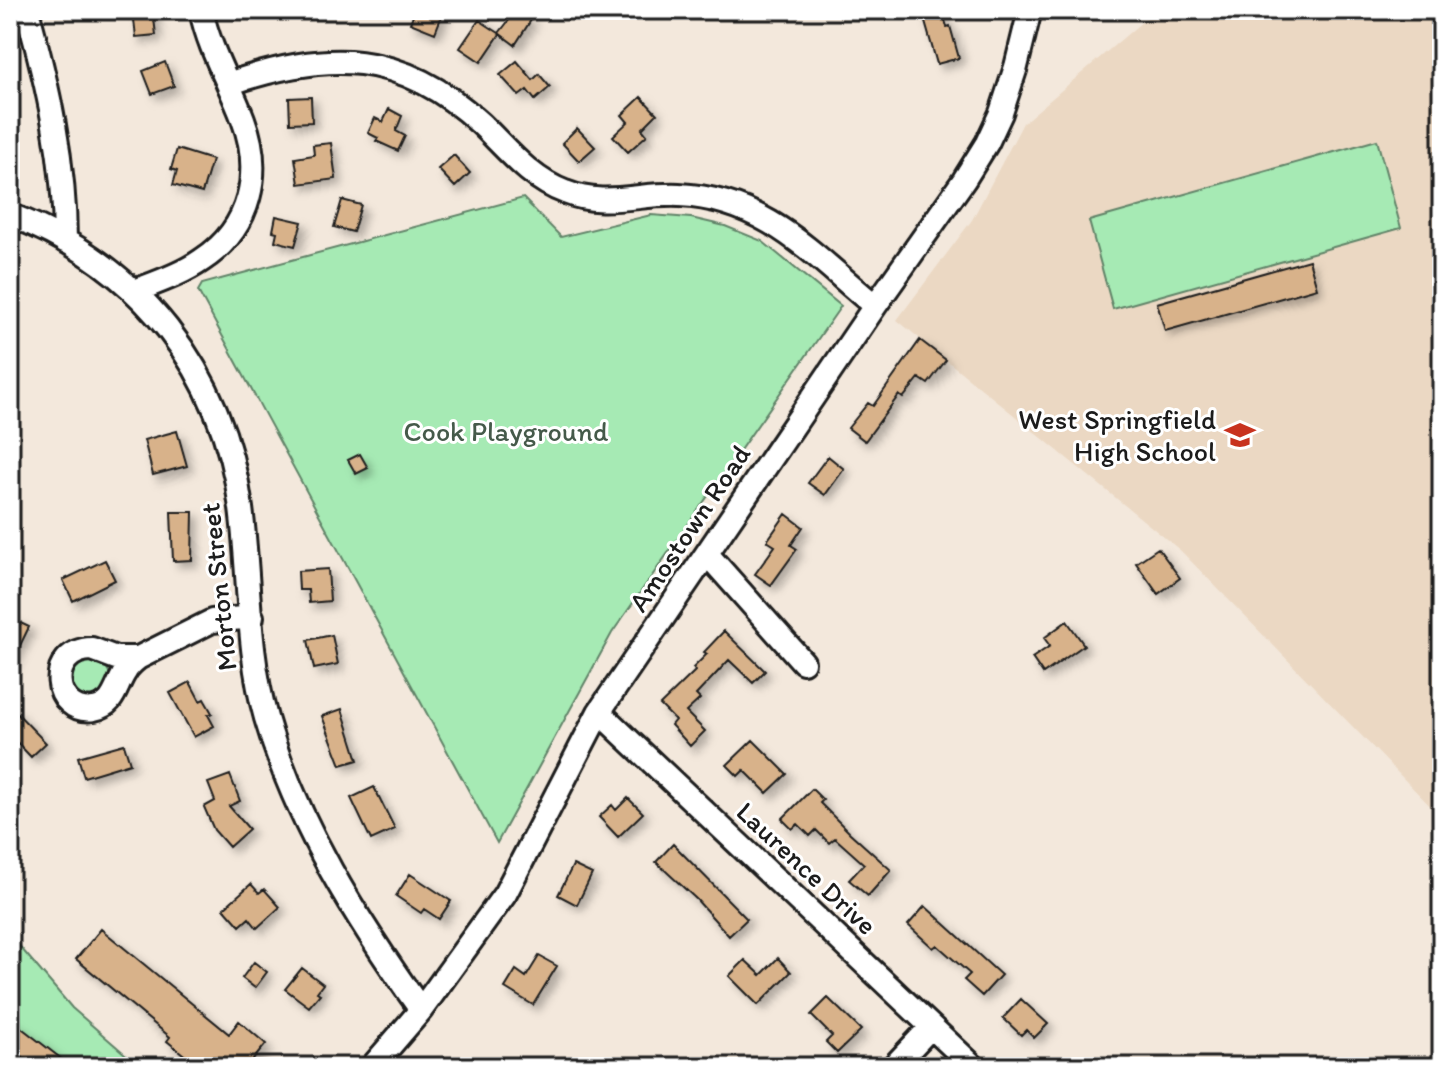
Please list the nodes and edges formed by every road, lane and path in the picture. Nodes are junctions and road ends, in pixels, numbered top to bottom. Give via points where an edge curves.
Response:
1 (27, 10) edge
2 (201, 10) edge
3 (1030, 10) edge
4 (228, 84) junction
5 (10, 215) edge
6 (65, 241) junction
7 (135, 291) junction
8 (875, 306) junction
9 (707, 554) junction
10 (252, 617) junction
11 (138, 658) dead end
12 (803, 662) dead end
13 (599, 712) junction
14 (421, 1010) junction
15 (931, 1027) junction
16 (372, 1067) edge
17 (893, 1067) edge
18 (974, 1067) edge

1 - 6 street via 54,125
2 - 4 street
3 - 8 street, Amostown Road via 1016,67 987,143
4 - 7 street via 251,145 254,174 249,202 228,237 206,258
4 - 8 street via 281,66 315,62 365,63 400,71 451,98 519,163 556,189 596,201 675,195 731,204 788,232
5 - 6 street, Morton Street
6 - 7 street, Morton Street
7 - 10 street, Morton Street via 187,356 220,419 241,506
8 - 9 street, Amostown Road
9 - 12 street
9 - 13 street, Amostown Road
10 - 11 street via 212,621
10 - 14 street, Morton Street via 260,695 290,786 361,924
13 - 14 street, Amostown Road via 505,894
13 - 15 street, Laurence Drive
14 - 16 street, Amostown Road
15 - 17 street
15 - 18 street, Laurence Drive

